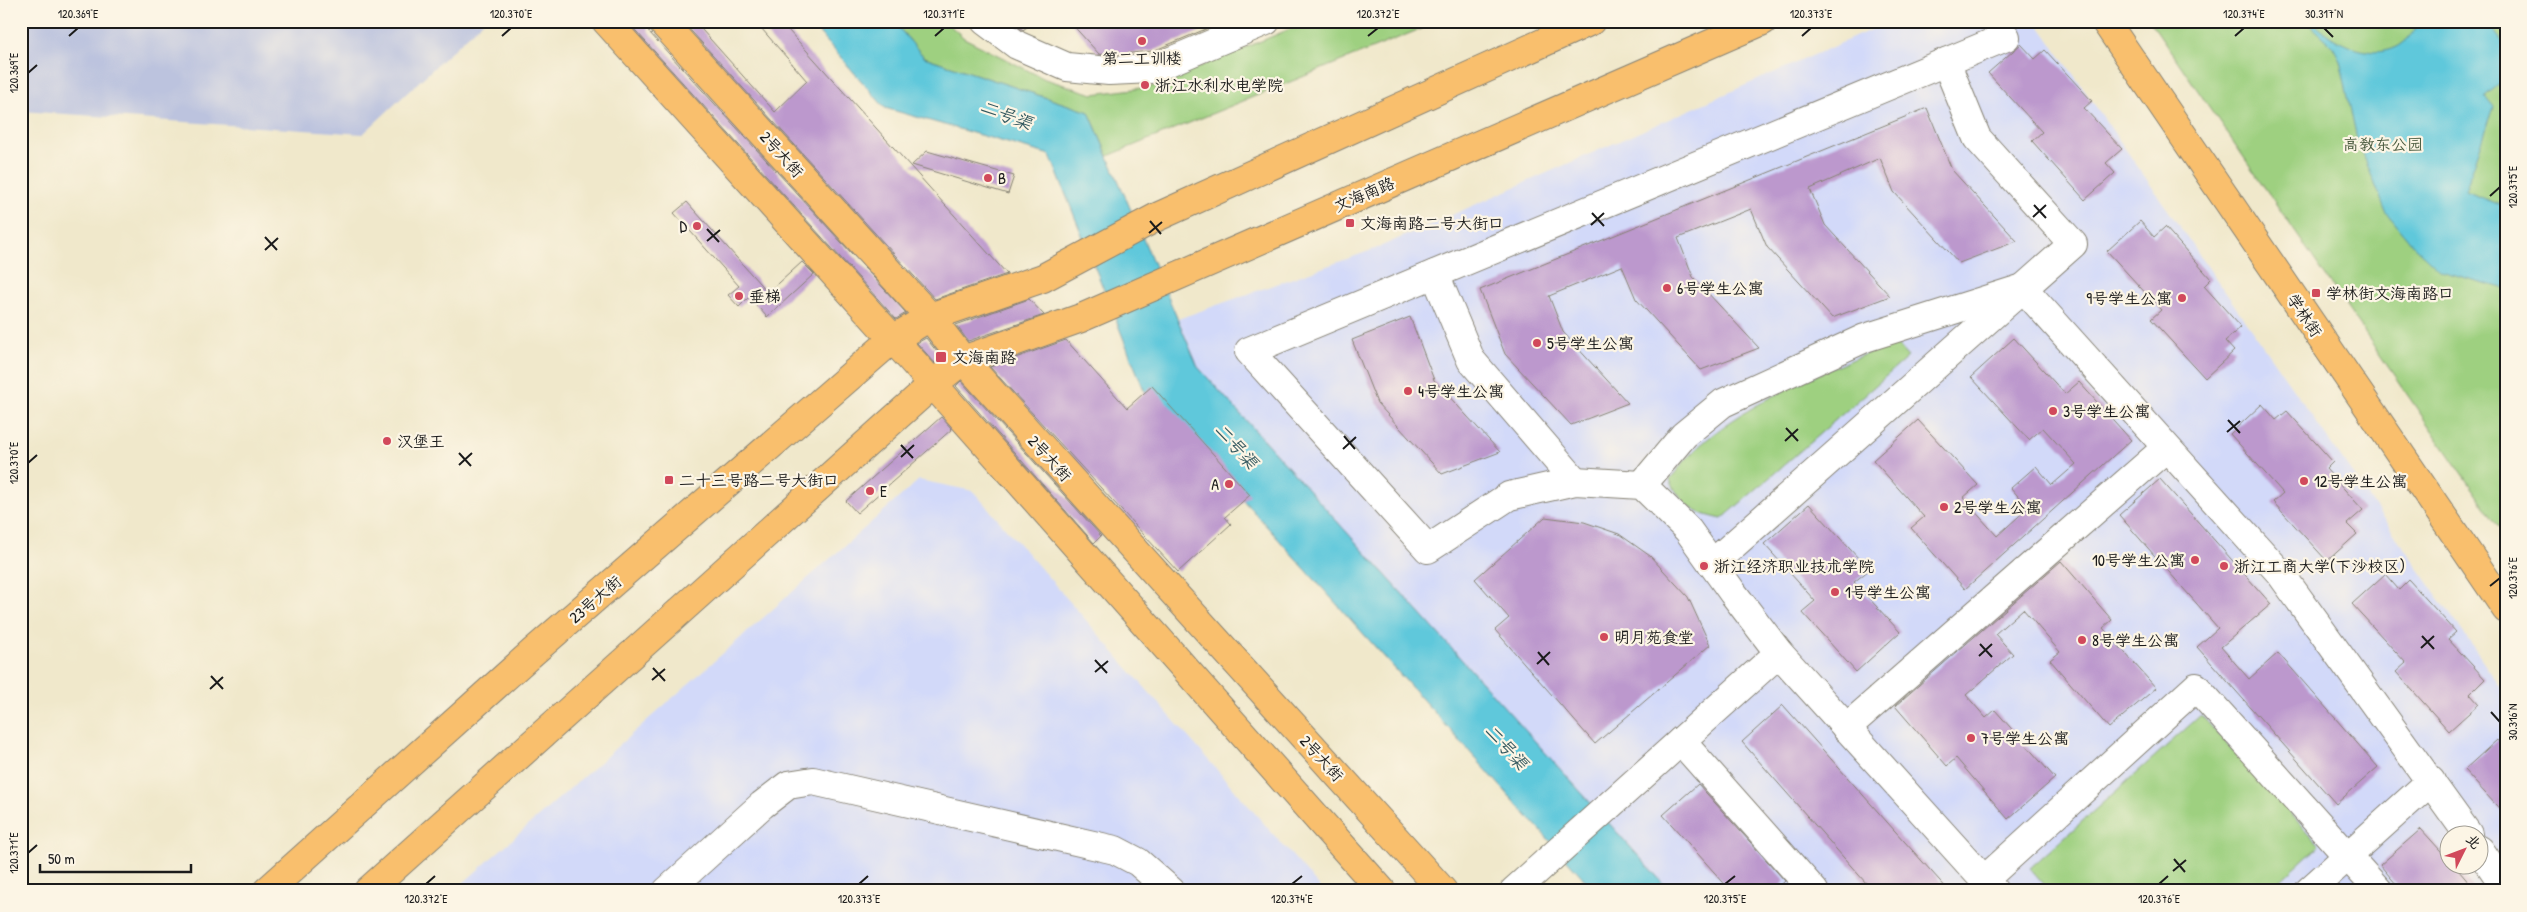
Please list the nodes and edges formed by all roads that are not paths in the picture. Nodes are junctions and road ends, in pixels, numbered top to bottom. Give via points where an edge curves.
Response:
1 (606, 21) edge
2 (662, 21) edge
3 (984, 21) edge
4 (1266, 21) edge
5 (1591, 21) edge
6 (1763, 21) edge
7 (2105, 21) edge
8 (2006, 37) dead end
9 (1946, 62) junction
10 (1436, 274) junction
11 (2023, 288) junction
12 (930, 318) junction
13 (893, 339) junction
14 (963, 360) junction
15 (932, 385) junction
16 (2166, 448) junction
17 (1575, 482) junction
18 (1642, 485) junction
19 (1712, 564) junction
20 (2506, 609) edge
21 (1780, 653) junction
22 (1846, 728) junction
23 (1681, 741) junction
24 (2431, 781) junction
25 (2461, 824) edge
26 (2348, 856) junction
27 (2490, 865) edge
28 (1989, 886) edge
29 (2506, 888) edge
30 (268, 891) edge
31 (368, 891) edge
32 (667, 891) edge
33 (1171, 891) edge
34 (1382, 891) edge
35 (1443, 891) edge
36 (1514, 891) edge
37 (1814, 891) edge
38 (2309, 891) edge
39 (2379, 891) edge

1 - 13 main road
2 - 12 main road, 2号大街
3 - 4 street via 1017,45 1067,67 1109,71 1152,69
5 - 12 main road via 1157,217 1043,278
6 - 14 main road, 文海南路 via 1081,318
7 - 20 main road, 学林街
8 - 9 street
9 - 10 street
9 - 11 street via 1977,138 2072,244
10 - 17 street via 1471,360
10 - 17 street via 1250,351 1428,549 1509,496
11 - 16 street
11 - 18 street via 1865,338 1723,403 1684,435
11 - 19 street
12 - 13 main road, 23号大街
12 - 14 main road, 2号大街
13 - 15 main road
13 - 30 main road, 23号大街 via 541,646
14 - 15 main road
14 - 35 main road, 2号大街
15 - 31 main road
15 - 34 main road
16 - 22 street
16 - 24 street via 2280,573
17 - 18 street
18 - 19 street via 1688,530
19 - 21 street
21 - 22 street
21 - 23 street
22 - 28 street
23 - 36 street
23 - 37 street
24 - 25 street
24 - 26 street
26 - 28 street via 2196,688
26 - 38 street
26 - 39 street
27 - 29 street
32 - 33 street via 788,785 813,781 1115,850 1138,862

